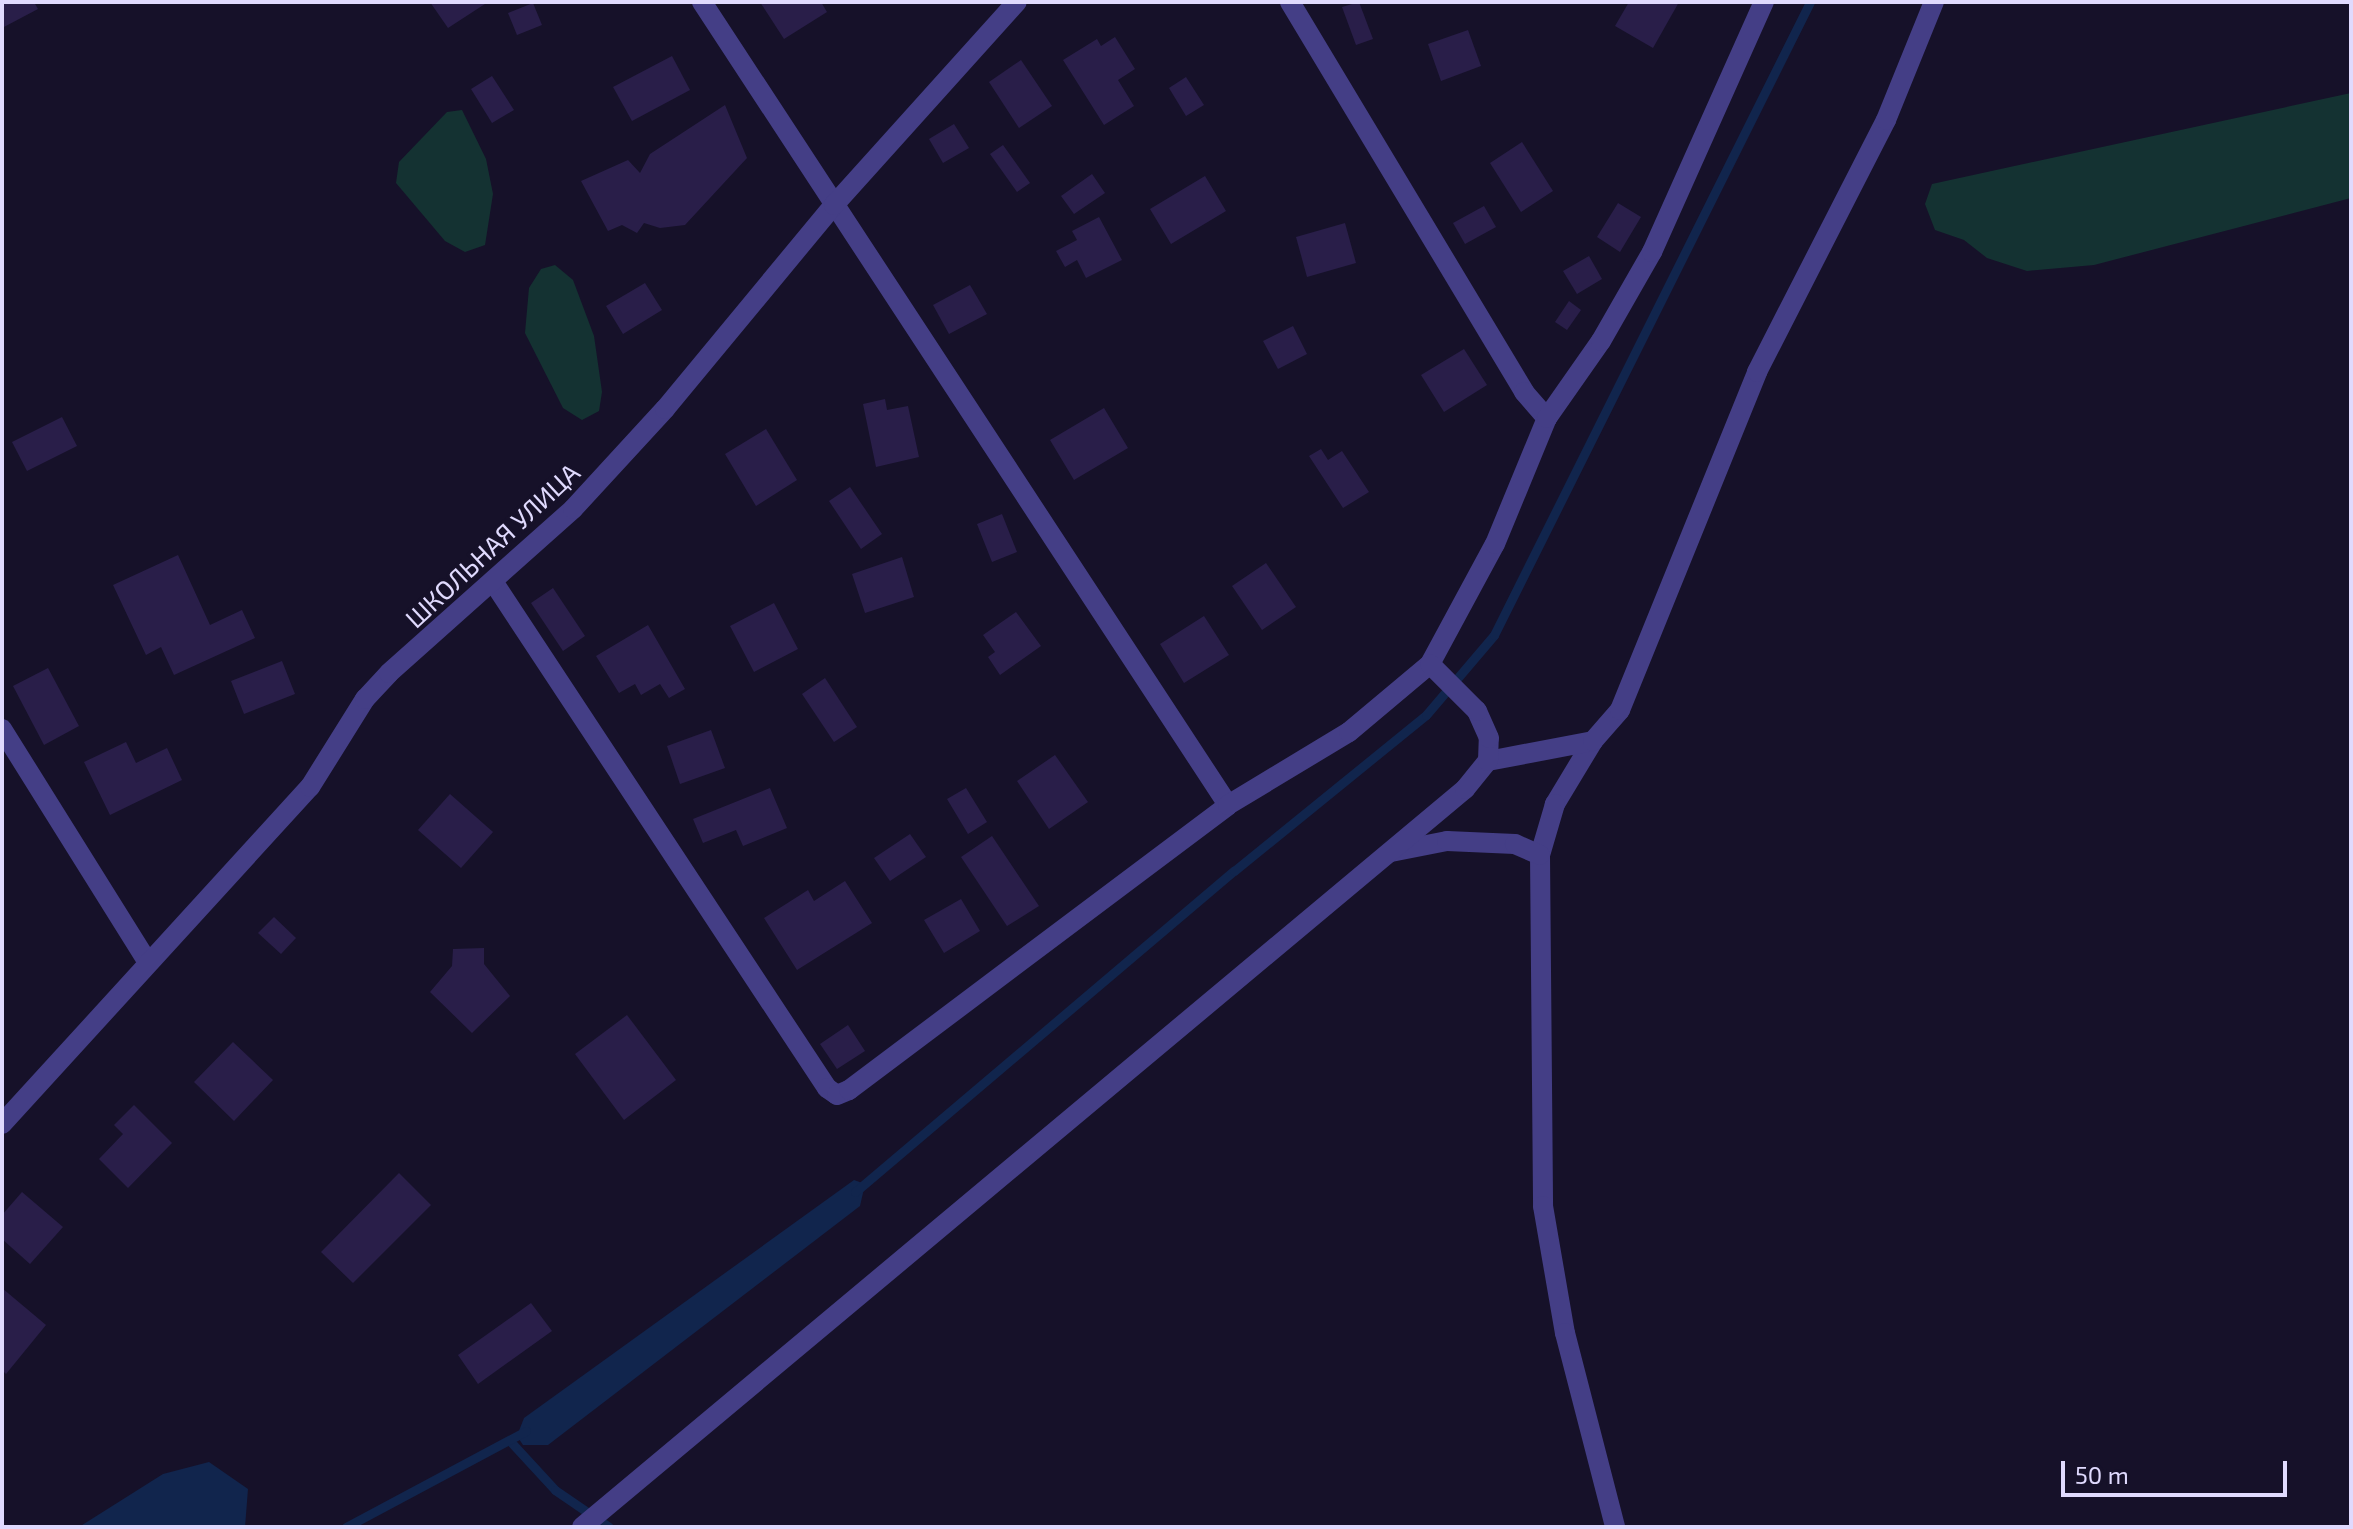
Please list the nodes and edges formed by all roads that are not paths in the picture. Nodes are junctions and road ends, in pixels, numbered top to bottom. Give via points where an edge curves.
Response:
1 (702, 2) edge
2 (1017, 2) edge
3 (1290, 2) edge
4 (1764, 2) edge
5 (1934, 2) edge
6 (834, 205) junction
7 (1547, 418) junction
8 (494, 583) junction
9 (1430, 664) junction
10 (2, 729) edge
11 (1593, 741) junction
12 (1488, 761) junction
13 (1228, 805) junction
14 (1390, 852) junction
15 (1540, 855) junction
16 (148, 963) junction
17 (2, 1124) edge
18 (582, 1527) edge
19 (1615, 1527) edge

1 - 6 street
2 - 6 street, ШКОЛЬНАЯ УЛИЦА
3 - 7 street via 1524,392
4 - 7 street via 1652,252 1601,341
5 - 11 street via 1886,120 1757,372 1620,710
6 - 8 street, ШКОЛЬНАЯ УЛИЦА via 665,409 573,509
6 - 13 street
7 - 9 street via 1495,544
8 - 13 street via 827,1088 837,1095
8 - 16 street, ШКОЛЬНАЯ УЛИЦА via 365,699 310,787
9 - 12 street via 1477,711 1489,738
9 - 13 street via 1349,732
10 - 16 street
11 - 12 street
11 - 15 street via 1555,804
12 - 14 street via 1465,789
14 - 15 street via 1447,841 1515,844
14 - 18 street
15 - 19 street via 1543,1206 1565,1333
16 - 17 street, ШКОЛЬНАЯ УЛИЦА

